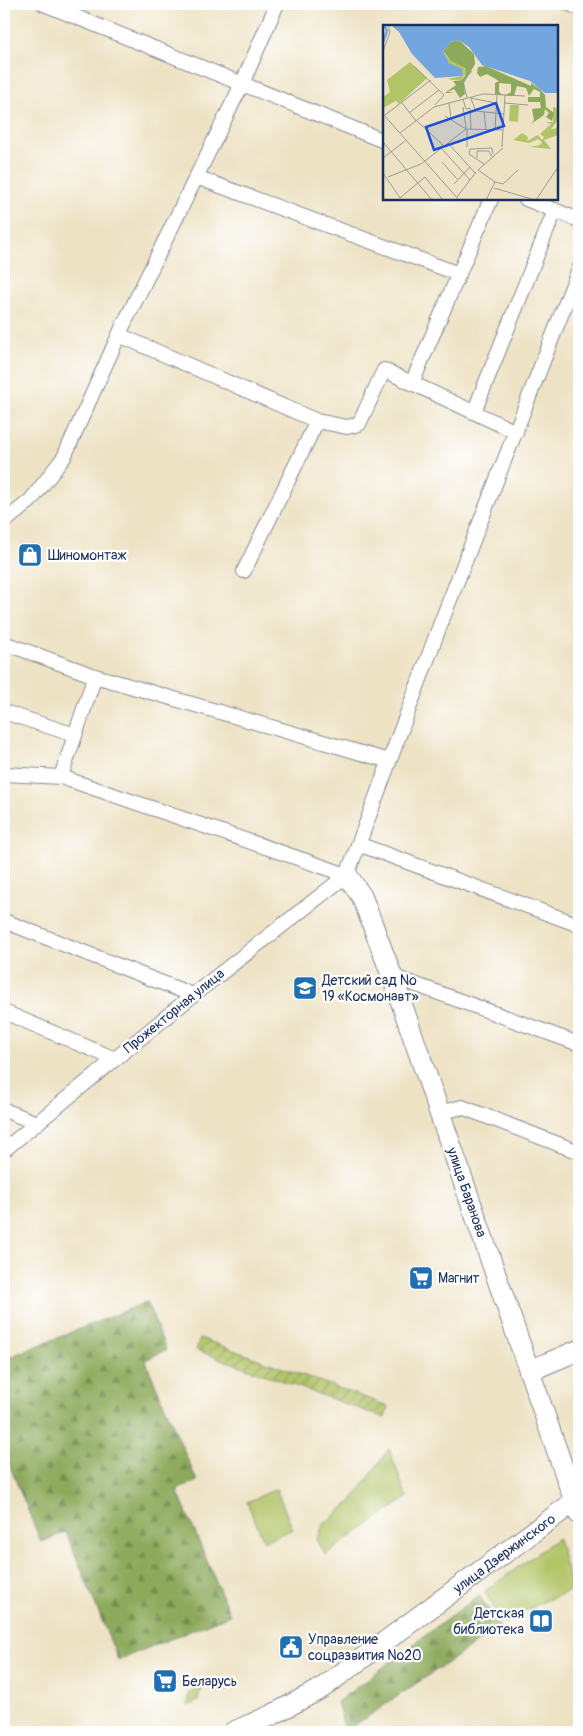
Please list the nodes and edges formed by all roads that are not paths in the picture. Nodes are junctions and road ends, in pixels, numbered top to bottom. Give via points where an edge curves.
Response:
1 (44, 4) edge
2 (277, 4) edge
3 (569, 4) edge
4 (579, 8) edge
5 (242, 84) junction
6 (383, 141) edge
7 (196, 176) junction
8 (491, 200) edge
9 (529, 200) edge
10 (555, 210) junction
11 (579, 220) edge
12 (579, 269) edge
13 (459, 274) junction
14 (119, 335) junction
15 (412, 383) junction
16 (474, 412) junction
17 (316, 420) junction
18 (516, 432) junction
19 (4, 522) edge
20 (244, 571) dead end
21 (4, 642) edge
22 (95, 676) junction
23 (4, 712) edge
24 (75, 735) junction
25 (389, 761) junction
26 (4, 774) edge
27 (61, 777) junction
28 (358, 844) junction
29 (347, 874) junction
30 (4, 921) edge
31 (579, 925) edge
32 (392, 976) junction
33 (193, 995) junction
34 (4, 1012) edge
35 (579, 1044) edge
36 (115, 1059) junction
37 (4, 1110) edge
38 (440, 1113) junction
39 (37, 1123) junction
40 (4, 1150) edge
41 (579, 1152) edge
42 (579, 1350) edge
43 (529, 1372) junction
44 (577, 1507) edge
45 (554, 1516) junction
46 (579, 1523) edge
47 (233, 1732) edge

1 - 5 street
2 - 5 street
3 - 4 street
5 - 6 street
5 - 7 street
7 - 13 street
7 - 14 street
8 - 13 street
9 - 10 street
10 - 11 street
10 - 16 street
12 - 18 street
13 - 15 street
14 - 17 street
14 - 19 street via 64,457 31,500
15 - 16 street
15 - 17 street via 384,370 359,424 347,427
16 - 18 street
17 - 20 street
18 - 25 street
21 - 22 street
22 - 24 street
22 - 25 street
23 - 24 street
24 - 27 street
25 - 28 street
26 - 27 street
27 - 29 street
28 - 29 street
28 - 31 street
29 - 32 street, улица Баранова via 362,898
29 - 33 street, Прожекторная улица
30 - 33 street
32 - 35 street
32 - 38 street, улица Баранова
33 - 36 street, Прожекторная улица
34 - 36 street
36 - 39 street, Прожекторная улица
37 - 39 street
38 - 41 street via 462,1107
38 - 43 street, улица Баранова
39 - 40 street, Прожекторная улица
42 - 43 street
43 - 44 street, улица Баранова
44 - 45 street, улица Дзержинского
45 - 46 street via 564,1514
45 - 47 street, улица Дзержинского via 322,1688

